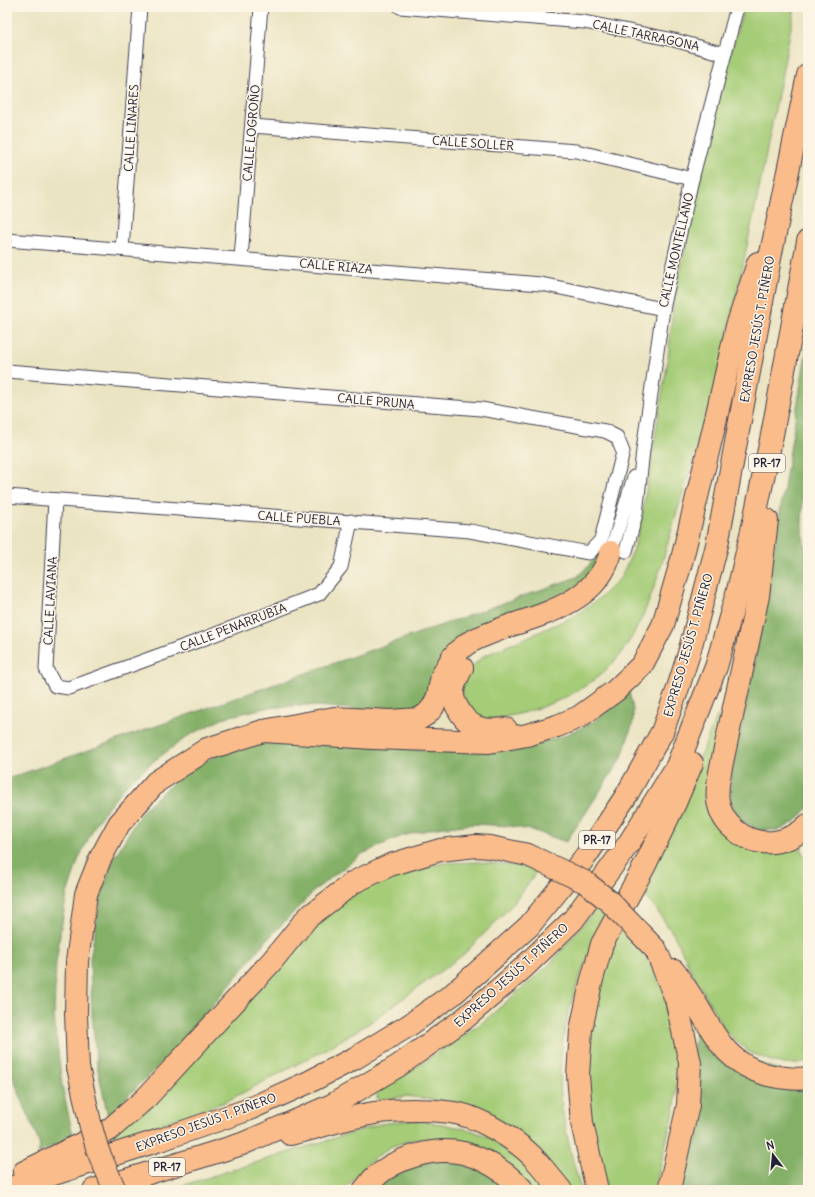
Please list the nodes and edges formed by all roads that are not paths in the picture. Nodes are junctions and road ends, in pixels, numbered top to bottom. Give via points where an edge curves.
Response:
1 (140, 7) edge
2 (261, 7) edge
3 (400, 7) edge
4 (737, 7) edge
5 (724, 54) junction
6 (808, 76) edge
7 (252, 126) junction
8 (788, 172) junction
9 (692, 179) junction
10 (7, 240) edge
11 (808, 241) edge
12 (122, 249) junction
13 (241, 258) junction
14 (663, 309) junction
15 (7, 371) edge
16 (772, 435) junction
17 (7, 496) edge
18 (56, 500) junction
19 (351, 521) junction
20 (619, 552) junction
21 (589, 553) joint
22 (682, 559) junction
23 (716, 667) junction
24 (69, 688) joint
25 (263, 731) junction
26 (808, 825) edge
27 (656, 950) junction
28 (808, 1078) edge
29 (242, 1144) junction
30 (7, 1179) edge
31 (7, 1189) edge
32 (94, 1190) edge
33 (115, 1190) edge
34 (364, 1190) edge
35 (523, 1190) edge
36 (561, 1190) edge
37 (597, 1190) edge
38 (669, 1190) edge

1 - 12 street, CALLE LINARES
2 - 7 street, CALLE LOGROÑO
3 - 5 street, CALLE TARRAGONA via 584,22 674,40
4 - 5 street, CALLE MONTELLANO
5 - 9 street, CALLE MONTELLANO
6 - 8 highway, EXPRESO JESÚS T. PIÑERO / PR-17
7 - 9 street, CALLE SOLLER via 576,150
7 - 13 street, CALLE LOGROÑO
8 - 22 highway via 737,326
8 - 31 highway, EXPRESO JESÚS T. PIÑERO / PR-17 via 717,546 686,661 662,732 626,796 586,856 529,926 453,994 408,1026 355,1058 247,1110 164,1140
9 - 14 street, CALLE MONTELLANO
10 - 12 street, CALLE RIAZA
11 - 16 highway, EXPRESO JESÚS T. PIÑERO / PR-17
12 - 13 street, CALLE RIAZA
13 - 14 street, CALLE RIAZA via 541,284
14 - 20 street, CALLE MONTELLANO via 642,450 636,514
15 - 21 street, CALLE PRUNA via 482,409 605,431 618,437 623,452 601,540
16 - 23 highway, EXPRESO JESÚS T. PIÑERO / PR-17 via 754,526
16 - 26 highway via 769,503 758,596 721,767 718,801 724,818 731,826 746,838 755,841 765,843 782,840
17 - 18 street, CALLE PUEBLA
18 - 19 street, CALLE PUEBLA
18 - 24 street, CALLE LAVIANA via 46,669 55,686
19 - 21 street, CALLE PUEBLA via 470,531
19 - 24 street, CALLE PENARRUBIA via 341,567 319,594
20 - 22 highway via 625,557 600,594 578,611 484,649 470,659 454,684 453,694 466,720 480,729 493,730 535,724 576,709 608,687 642,646
20 - 25 highway via 592,586 572,602 478,638 458,651 442,676 433,707 419,719 390,721 334,718
22 - 25 highway via 663,625 642,665 616,691 578,717 557,726 489,742
23 - 29 highway, EXPRESO JESÚS T. PIÑERO / PR-17 via 677,766 629,843 573,920 522,970 464,1020 398,1066 332,1105
23 - 37 highway via 697,751 644,867 602,944 591,983 581,1030 578,1075 582,1123
25 - 33 highway, bridge via 207,749 156,782 119,824 100,859 86,894 77,962 78,1067 98,1151
27 - 28 highway via 690,994 720,1043 733,1058 746,1067 772,1076 787,1079
27 - 30 highway, bridge via 609,901 585,882 528,855 476,846 440,850 390,865 354,882 307,918 272,961 146,1098 109,1130
27 - 38 highway via 676,999 690,1063 688,1105
29 - 32 highway, EXPRESO JESÚS T. PIÑERO / PR-17
29 - 36 highway via 375,1113 442,1111 461,1114 510,1139 532,1157
34 - 35 highway via 374,1178 391,1167 414,1156 439,1151 463,1153 491,1164

